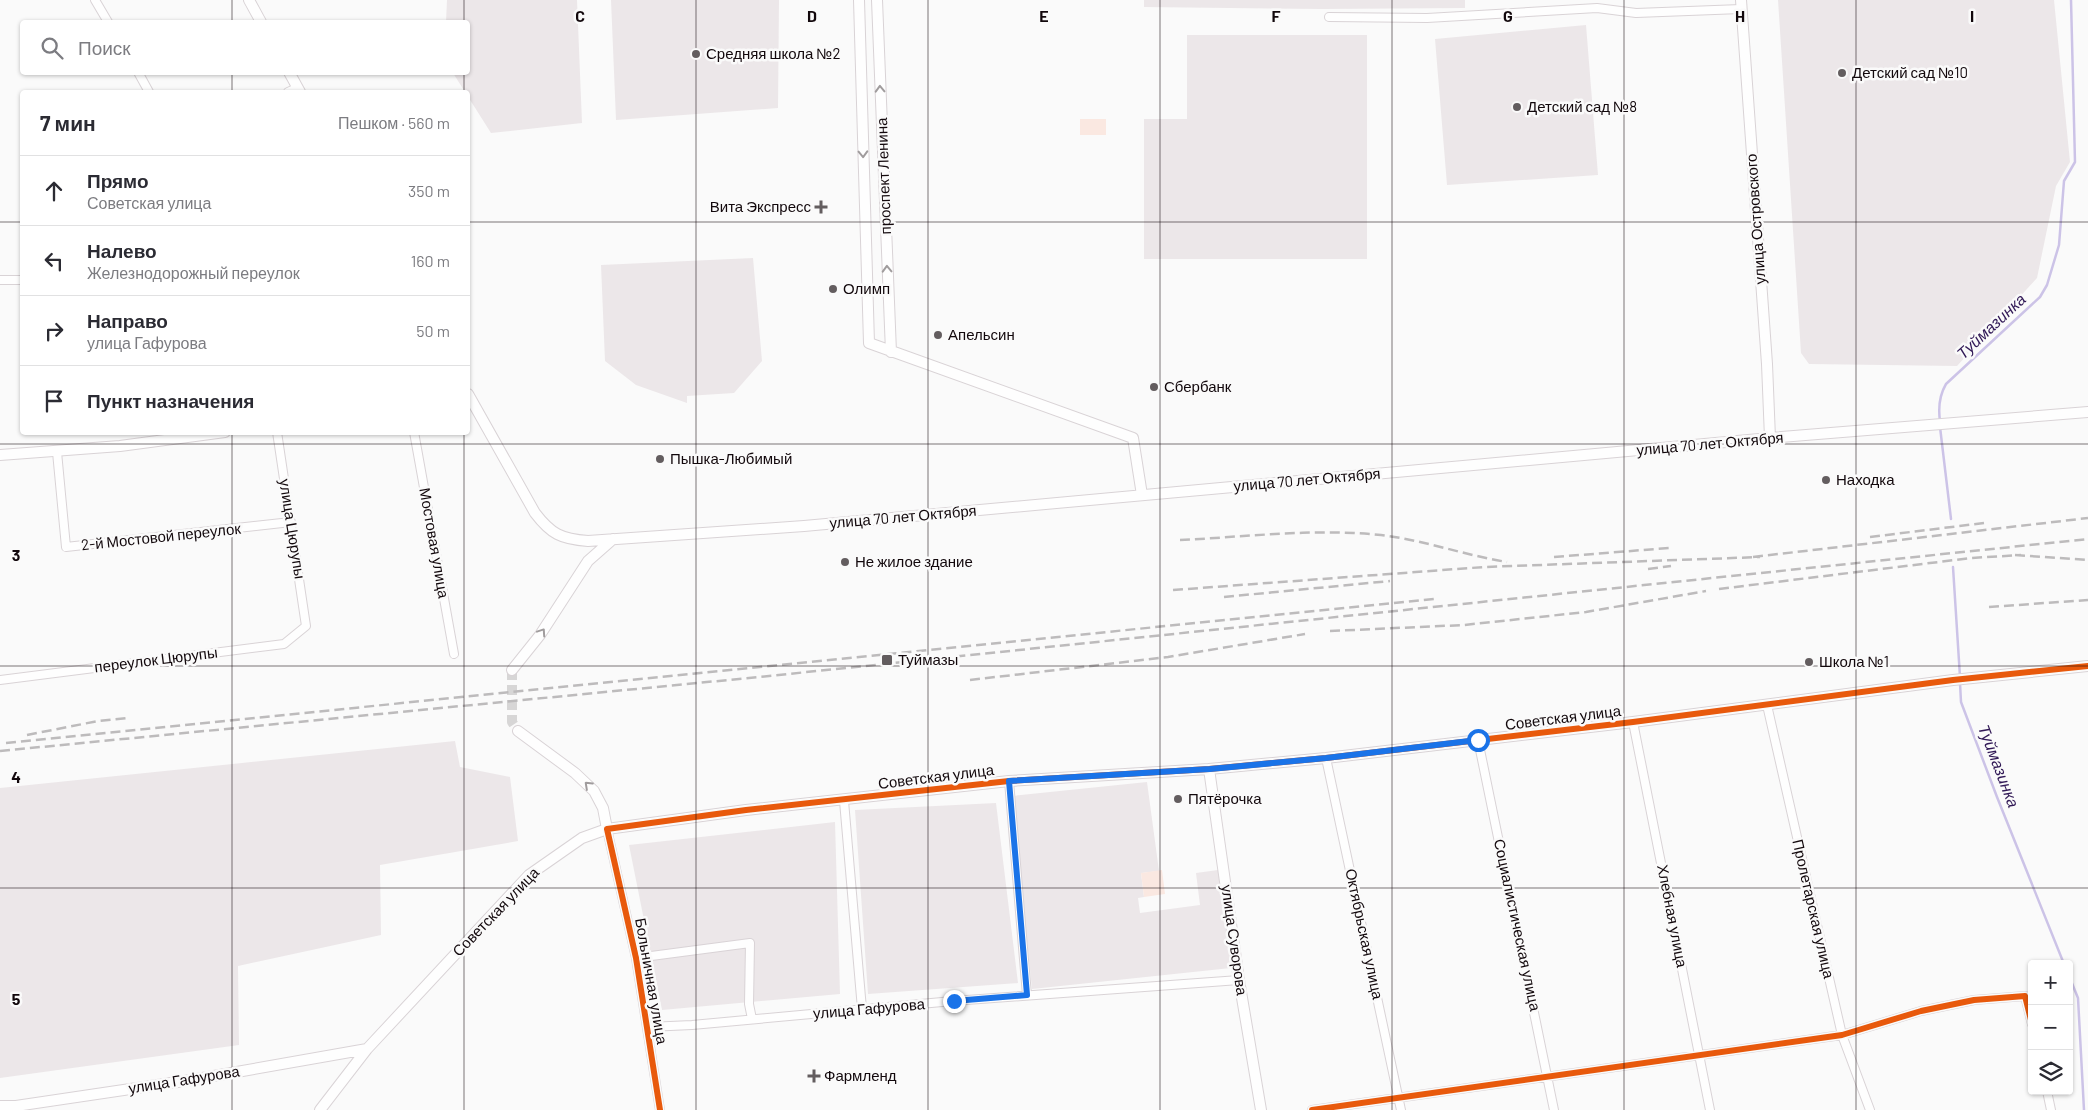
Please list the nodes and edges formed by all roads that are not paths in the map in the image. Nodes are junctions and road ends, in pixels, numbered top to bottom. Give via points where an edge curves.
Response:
1 (95, 0) edge
2 (249, 0) edge
3 (859, 0) edge
4 (877, 0) edge
5 (1741, 4) edge
6 (1329, 17) dead end
7 (107, 20) edge
8 (260, 20) edge
9 (140, 75) edge
10 (290, 75) edge
11 (148, 90) edge
12 (295, 90) edge
13 (0, 280) edge
14 (20, 280) edge
15 (891, 352) junction
16 (470, 398) edge
17 (2088, 412) edge
18 (200, 435) edge
19 (277, 435) edge
20 (415, 435) edge
21 (1770, 438) junction
22 (56, 452) junction
23 (0, 455) edge
24 (1142, 495) junction
25 (291, 522) junction
26 (613, 538) junction
27 (306, 626) joint
28 (454, 654) dead end
29 (2088, 666) edge
30 (512, 670) tunnel mouth
31 (0, 680) edge
32 (1767, 705) junction
33 (1633, 722) junction
34 (518, 731) tunnel mouth
35 (1478, 740) junction
36 (1326, 758) junction
37 (1210, 769) junction
38 (1009, 781) junction
39 (844, 801) junction
40 (607, 829) junction
41 (636, 958) junction
42 (1239, 980) junction
43 (1027, 995) junction
44 (2028, 1008) edge
45 (862, 1009) junction
46 (752, 1019) junction
47 (648, 1026) junction
48 (1842, 1035) junction
49 (367, 1049) junction
50 (1699, 1054) junction
51 (1548, 1076) junction
52 (2048, 1095) edge
53 (1399, 1097) junction
54 (0, 1106) edge
55 (320, 1110) edge
56 (660, 1110) edge
57 (1261, 1110) edge
58 (1312, 1110) edge
59 (1401, 1110) edge
60 (1554, 1110) edge
61 (1710, 1110) edge
62 (1870, 1110) edge
63 (2050, 1110) edge

1 - 7 street
2 - 8 street
3 -> 15 street, проспект Ленина via 869,343
15 -> 4 street, проспект Ленина
5 - 6 street via 1636,13 1597,8 1427,18
5 - 21 street, улица Островского via 1768,364
9 - 11 street
10 - 12 street
13 - 14 street
15 - 24 street via 1132,438
16 - 26 street, улица 70 лет Октября via 535,513 547,528 562,538 588,541
17 - 21 street, улица 70 лет Октября
18 - 22 street
19 - 25 street, улица Цюрупы
20 - 28 street, Мостовая улица
21 - 24 street, улица 70 лет Октября
22 - 23 street
22 - 25 street, 2-й Мостовой переулок via 66,547
24 - 26 street, улица 70 лет Октября via 804,526
25 - 27 street, улица Цюрупы
30 -> 26 street via 540,635 588,560
27 - 31 street, переулок Цюрупы via 284,644
29 - 32 street, Советская улица
32 - 33 street, Советская улица
32 - 48 street, Пролетарская улица
33 - 35 street, Советская улица
33 - 50 street, Хлебная улица
40 -> 34 street via 603,808 594,791
35 - 36 street, Советская улица
35 - 51 street, Социалистическая улица
36 - 37 street, Советская улица
36 - 53 street, Октябрьская улица
37 - 38 street, Советская улица
37 - 42 street, улица Суворова
38 - 39 street, Советская улица
38 - 43 street
39 - 40 street, Советская улица via 746,810
39 - 45 street
40 - 41 street, Больничная улица
40 - 49 street, Советская улица via 582,838 529,875
41 - 46 street via 750,943 749,1004
41 - 47 street, Больничная улица
42 - 43 street, улица Гафурова
42 - 57 street, улица Суворова
43 - 45 street, улица Гафурова
44 - 48 street via 2025,996 1974,1000 1921,1011
45 - 46 street, улица Гафурова
46 - 47 street, улица Гафурова
47 - 56 street, Больничная улица
48 - 50 street
48 - 62 street, Пролетарская улица
49 - 54 street, улица Гафурова via 191,1080
49 - 55 street, Советская улица
50 - 51 street
50 - 61 street, Хлебная улица
51 - 53 street
51 - 60 street, Социалистическая улица
52 - 63 street
53 - 58 street
53 - 59 street, Октябрьская улица

